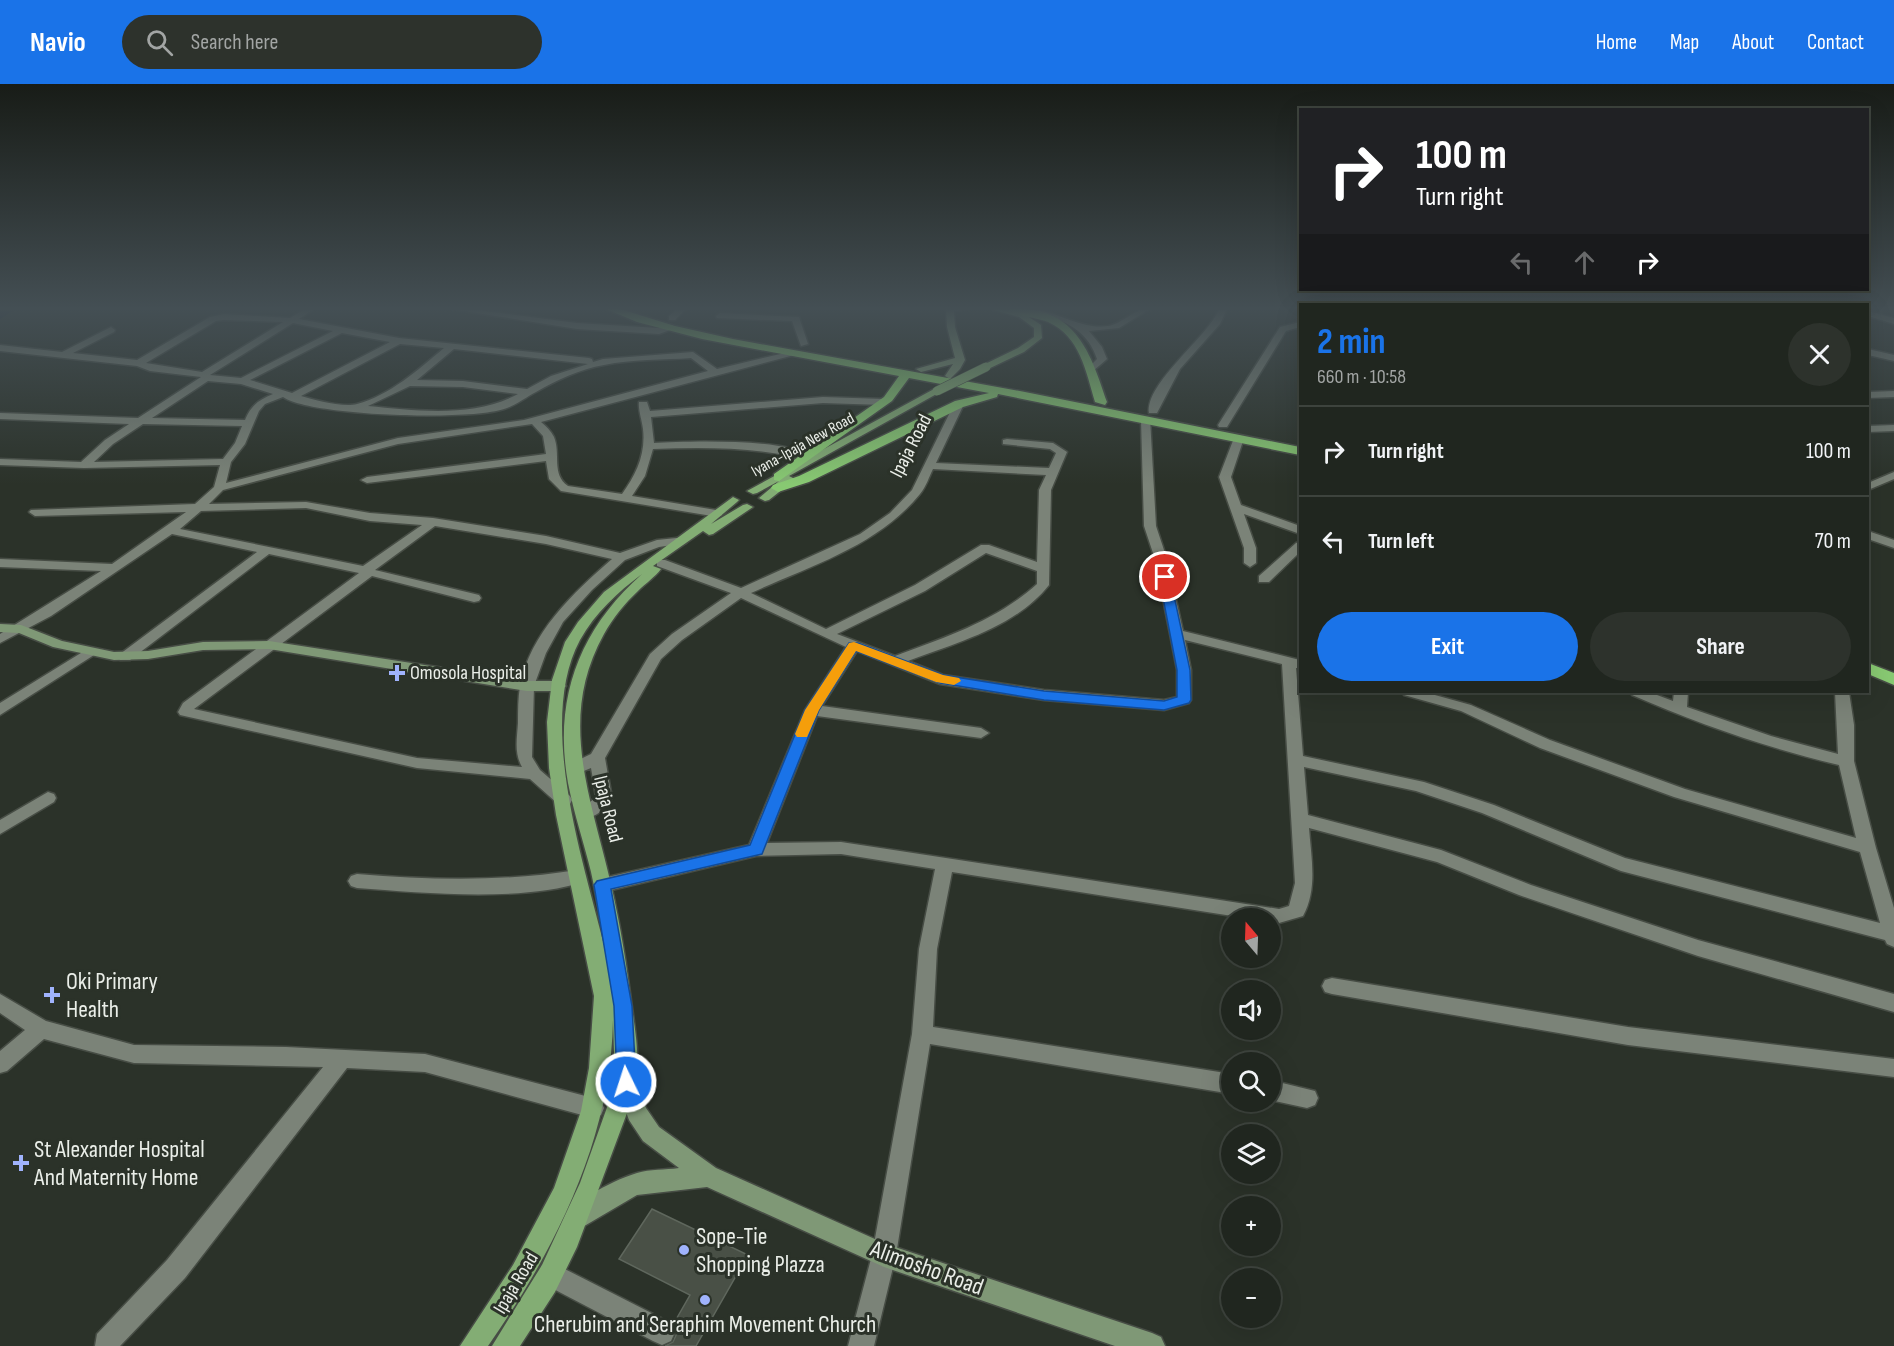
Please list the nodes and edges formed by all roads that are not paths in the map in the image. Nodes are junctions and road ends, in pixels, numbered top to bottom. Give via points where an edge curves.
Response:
1 (150, 368) edge
2 (219, 368) edge
3 (267, 368) edge
4 (343, 368) edge
5 (426, 368) edge
6 (581, 368) edge
7 (710, 368) edge
8 (733, 368) edge
9 (867, 368) edge
10 (916, 368) edge
11 (926, 368) edge
12 (958, 368) edge
13 (989, 368) edge
14 (1176, 368) edge
15 (1259, 368) edge
16 (921, 369) junction
17 (1092, 369) edge
18 (715, 372) junction
19 (905, 375) junction
20 (950, 376) junction
21 (205, 377) junction
22 (242, 381) junction
23 (408, 382) junction
24 (527, 392) junction
25 (639, 392) junction
26 (1003, 393) junction
27 (1894, 394) edge
28 (286, 395) junction
29 (1869, 395) edge
30 (884, 402) junction
31 (1101, 402) junction
32 (959, 404) junction
33 (357, 408) junction
34 (646, 414) junction
35 (1150, 415) junction
36 (0, 416) edge
37 (142, 420) junction
38 (534, 420) junction
39 (250, 423) junction
40 (1223, 425) junction
41 (1894, 428) edge
42 (1869, 429) edge
43 (1239, 438) junction
44 (1007, 442) dead end
45 (1299, 444) edge
46 (648, 446) junction
47 (1299, 451) edge
48 (804, 456) junction
49 (551, 457) junction
50 (0, 462) edge
51 (226, 462) junction
52 (84, 465) junction
53 (929, 466) junction
54 (1054, 472) junction
55 (1894, 476) edge
56 (368, 480) dead end
57 (779, 482) junction
58 (1869, 487) edge
59 (219, 488) junction
60 (753, 491) junction
61 (625, 498) junction
62 (765, 498) junction
63 (733, 500) junction
64 (747, 507) junction
65 (1236, 507) junction
66 (198, 510) junction
67 (35, 512) dead end
68 (718, 513) junction
69 (433, 522) junction
70 (169, 530) junction
71 (1299, 530) edge
72 (1869, 535) edge
73 (682, 540) junction
74 (1894, 544) edge
75 (1299, 547) edge
76 (266, 551) junction
77 (621, 557) junction
78 (0, 563) edge
79 (661, 563) junction
80 (1250, 563) dead end
81 (115, 568) junction
82 (1044, 569) junction
83 (367, 571) junction
84 (1264, 579) dead end
85 (740, 593) junction
86 (474, 598) dead end
87 (0, 628) edge
88 (21, 629) junction
89 (826, 634) junction
90 (1177, 634) junction
91 (0, 639) edge
92 (271, 645) junction
93 (854, 646) junction
94 (89, 652) junction
95 (1869, 656) edge
96 (125, 657) junction
97 (894, 662) junction
98 (1295, 663) edge
99 (1894, 667) edge
100 (1869, 668) edge
101 (1894, 680) edge
102 (527, 686) junction
103 (559, 686) junction
104 (1413, 693) edge
105 (1639, 693) edge
106 (1681, 693) edge
107 (1842, 693) edge
108 (0, 710) edge
109 (812, 710) junction
110 (1679, 711) junction
111 (981, 733) dead end
112 (597, 758) junction
113 (1297, 760) junction
114 (1846, 761) junction
115 (566, 770) junction
116 (534, 774) junction
117 (48, 798) dead end
118 (564, 800) junction
119 (584, 814) junction
120 (1302, 820) junction
121 (0, 828) edge
122 (1867, 848) junction
123 (756, 850) junction
124 (945, 863) junction
125 (577, 877) junction
126 (357, 882) dead end
127 (603, 885) junction
128 (1893, 936) edge
129 (1332, 986) dead end
130 (0, 1003) edge
131 (1894, 1003) edge
132 (41, 1029) junction
133 (922, 1034) junction
134 (341, 1060) junction
135 (0, 1064) edge
136 (1894, 1068) edge
137 (626, 1082) junction
138 (1221, 1082) edge
139 (1281, 1092) edge
140 (1307, 1098) dead end
141 (593, 1108) junction
142 (708, 1176) junction
143 (578, 1217) junction
144 (884, 1255) junction
145 (551, 1274) junction
146 (662, 1332) dead end
147 (106, 1343) dead end
148 (473, 1346) edge
149 (505, 1346) edge
150 (861, 1346) edge
151 (1152, 1346) edge

1 - 21 street
2 - 21 street
3 - 22 street
4 - 28 street
5 - 23 street
6 - 24 street
7 - 18 street
8 - 18 street
9 - 19 highway
10 - 16 highway
11 - 16 main road
12 - 20 main road
13 - 57 main road, Iyana-Ipaja New Road, bridge
14 - 35 street
15 - 40 street
16 - 20 highway
17 - 31 highway
18 - 25 street
19 - 26 highway
19 - 30 highway
20 - 31 highway
21 - 22 street
21 - 37 street
22 - 28 street
23 - 24 street
23 - 33 street
24 - 33 street via 501,407 454,413
25 - 34 street
25 - 38 street
26 - 32 highway
26 - 35 highway
27 - 29 street
28 - 33 street via 316,404
28 - 39 street via 257,406
30 - 34 street via 823,400
30 - 48 highway
31 - 35 highway
32 - 53 street, Ipaja Road
32 - 57 highway via 804,479
34 - 46 street
35 - 40 highway
35 - 43 highway
35 - 90 street via 1150,526
36 - 37 street
37 - 39 street
37 - 52 street
38 - 49 street via 549,436
38 - 59 street via 399,441
39 - 51 street
40 - 45 highway
41 - 42 street
43 - 47 highway
43 - 65 street via 1225,477
44 - 54 street via 1061,449
46 - 48 street via 747,444
46 - 61 street via 649,455 640,478
48 - 57 highway
49 - 56 street
49 - 61 street via 556,484 565,489
50 - 52 street
51 - 52 street
51 - 59 street
53 - 54 street
53 - 85 street, Ipaja Road via 917,491 882,525 854,542
54 - 82 street via 1045,490
55 - 58 street
57 - 60 main road, Iyana-Ipaja New Road
57 - 62 main road, Iyana-Ipaja New Road
59 - 66 street
60 - 62 main road
60 - 63 main road, Iyana-Ipaja New Road
61 - 68 street
62 - 64 main road, Iyana-Ipaja New Road
63 - 64 main road
63 - 68 main road
64 - 79 main road, Iyana-Ipaja New Road
65 - 71 street
65 - 80 street via 1250,548
66 - 67 street
66 - 69 street via 306,505 369,517
66 - 70 street
68 - 73 main road
69 - 77 street
69 - 83 street
70 - 76 street
70 - 81 street
72 - 74 street
73 - 77 street
73 - 103 main road via 647,562 602,602 571,644
75 - 84 street
76 - 83 street
76 - 96 street
77 - 102 street via 557,620
78 - 81 street
79 - 85 street
79 - 115 main road, Iyana-Ipaja New Road via 623,597 587,650 576,682
81 - 88 street
82 - 89 street via 985,548 921,588
82 - 97 street via 1043,585 1013,610
83 - 86 street
83 - 92 street
85 - 89 street
85 - 112 street, Ipaja Road via 655,657
87 - 88 main road
88 - 91 street
88 - 94 main road
89 - 93 street
90 - 97 street via 1184,670 1184,700 1164,705 1044,695 940,679
90 - 98 street
92 - 96 main road via 203,646
92 - 102 main road
92 - 116 street via 185,712 417,763
93 - 97 street
93 - 109 street
94 - 96 main road
94 - 108 street
95 - 99 highway
98 - 113 street
100 - 101 highway
102 - 103 main road
102 - 116 street via 524,757
103 - 115 main road via 556,720
104 - 122 street via 1466,708 1545,744 1680,793
105 - 110 street
106 - 110 street
107 - 114 street
109 - 111 street
109 - 123 street
110 - 114 street via 1784,747
112 - 115 street, Ipaja Road
112 - 119 street via 604,798
113 - 120 street
113 - 128 street via 1418,786 1488,809 1621,864
114 - 122 street
115 - 118 main road, Ipaja Road
115 - 119 main road, Ipaja Road
116 - 118 street
117 - 121 street
118 - 125 main road, Ipaja Road
119 - 127 main road, Ipaja Road
120 - 124 street via 1304,883 1297,911 1279,916
120 - 131 street via 1441,857 1525,890 1698,948
122 - 128 street
123 - 124 street via 841,848
123 - 127 street
124 - 133 street via 928,950
125 - 126 street via 476,887
125 - 141 main road, Ipaja Road via 603,993 602,1060
127 - 137 main road, Ipaja Road via 623,1006
129 - 136 street via 1628,1036
130 - 132 street
132 - 134 street via 134,1054
132 - 135 street
133 - 138 street
133 - 144 street
134 - 141 street via 425,1063
134 - 147 street via 176,1269
137 - 142 main road, Alimosho Road via 637,1113 651,1134
137 - 143 main road, Ipaja Road
139 - 140 street
141 - 148 main road, Ipaja Road via 576,1160 529,1260
142 - 143 main road via 637,1184
142 - 144 main road, Alimosho Road
143 - 145 main road, Ipaja Road
144 - 150 street
144 - 151 main road, Alimosho Road
145 - 146 street
145 - 149 main road, Ipaja Road

